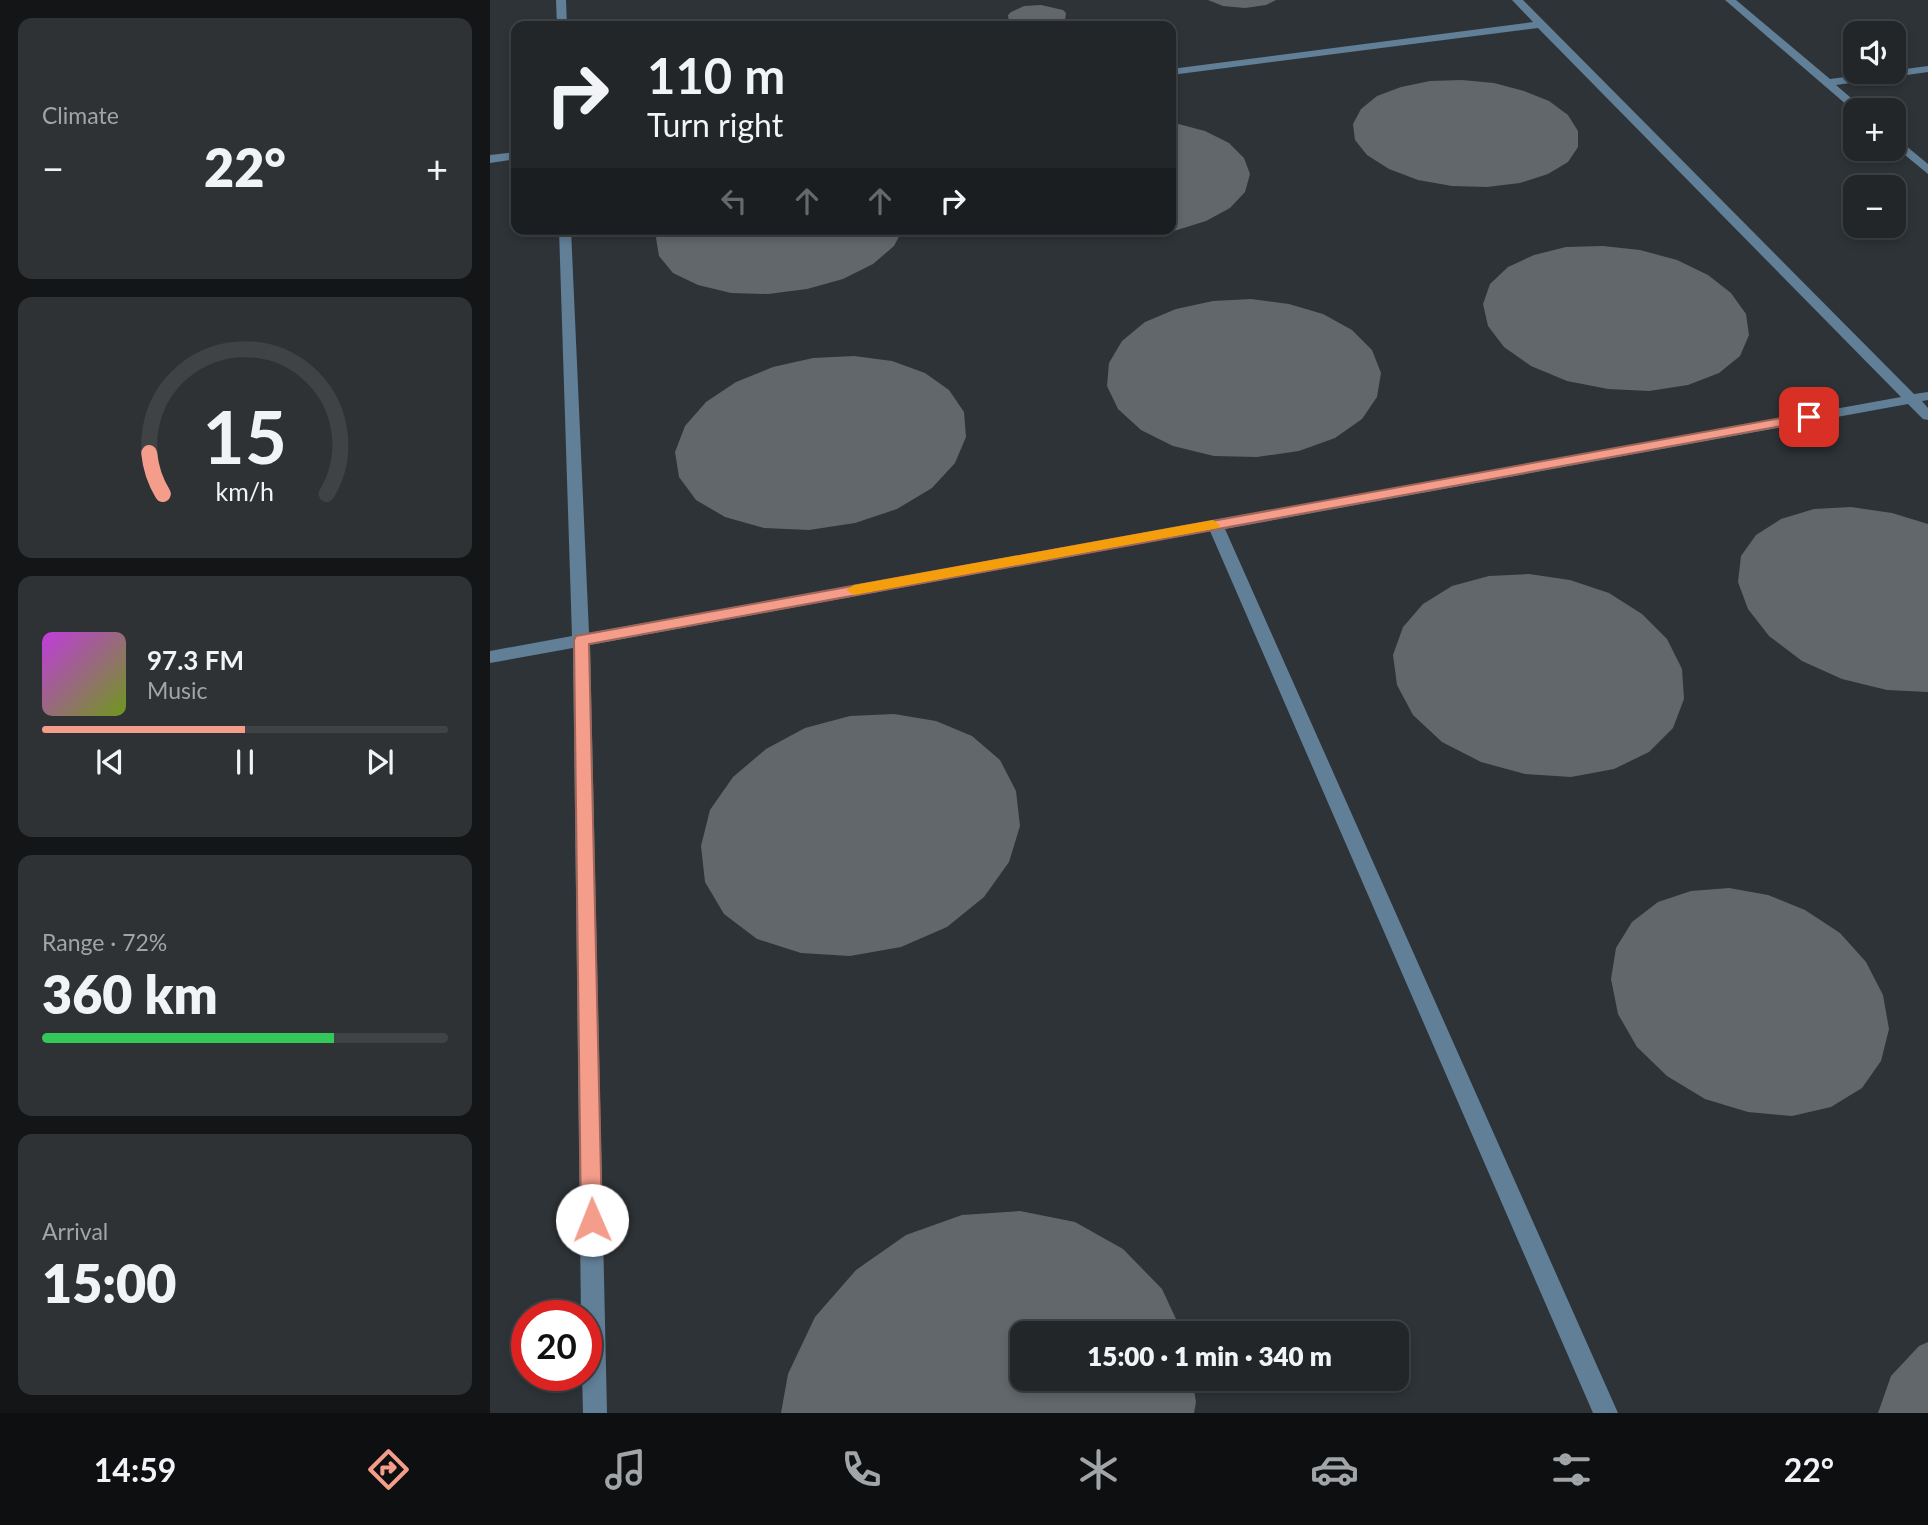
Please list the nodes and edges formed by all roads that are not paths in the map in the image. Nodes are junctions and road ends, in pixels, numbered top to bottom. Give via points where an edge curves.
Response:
1 (561, 0) edge
2 (1517, 0) edge
3 (1730, 0) edge
4 (562, 21) edge
5 (1541, 24) junction
6 (1928, 69) edge
7 (1176, 71) edge
8 (1827, 83) junction
9 (1845, 98) edge
10 (1906, 151) edge
11 (511, 157) edge
12 (490, 159) edge
13 (1928, 170) edge
14 (565, 235) edge
15 (1920, 398) edge
16 (1928, 416) edge
17 (1215, 524) junction
18 (581, 640) junction
19 (490, 657) edge
20 (595, 1413) edge
21 (1606, 1413) edge

1 - 4 lane
2 - 5 lane
3 - 8 lane
5 - 7 lane
5 - 15 lane
6 - 8 lane
8 - 9 lane
10 - 13 lane
11 - 12 lane
14 - 18 lane
15 - 16 lane
15 - 17 lane
17 - 18 lane
17 - 21 lane
18 - 19 lane
18 - 20 lane

